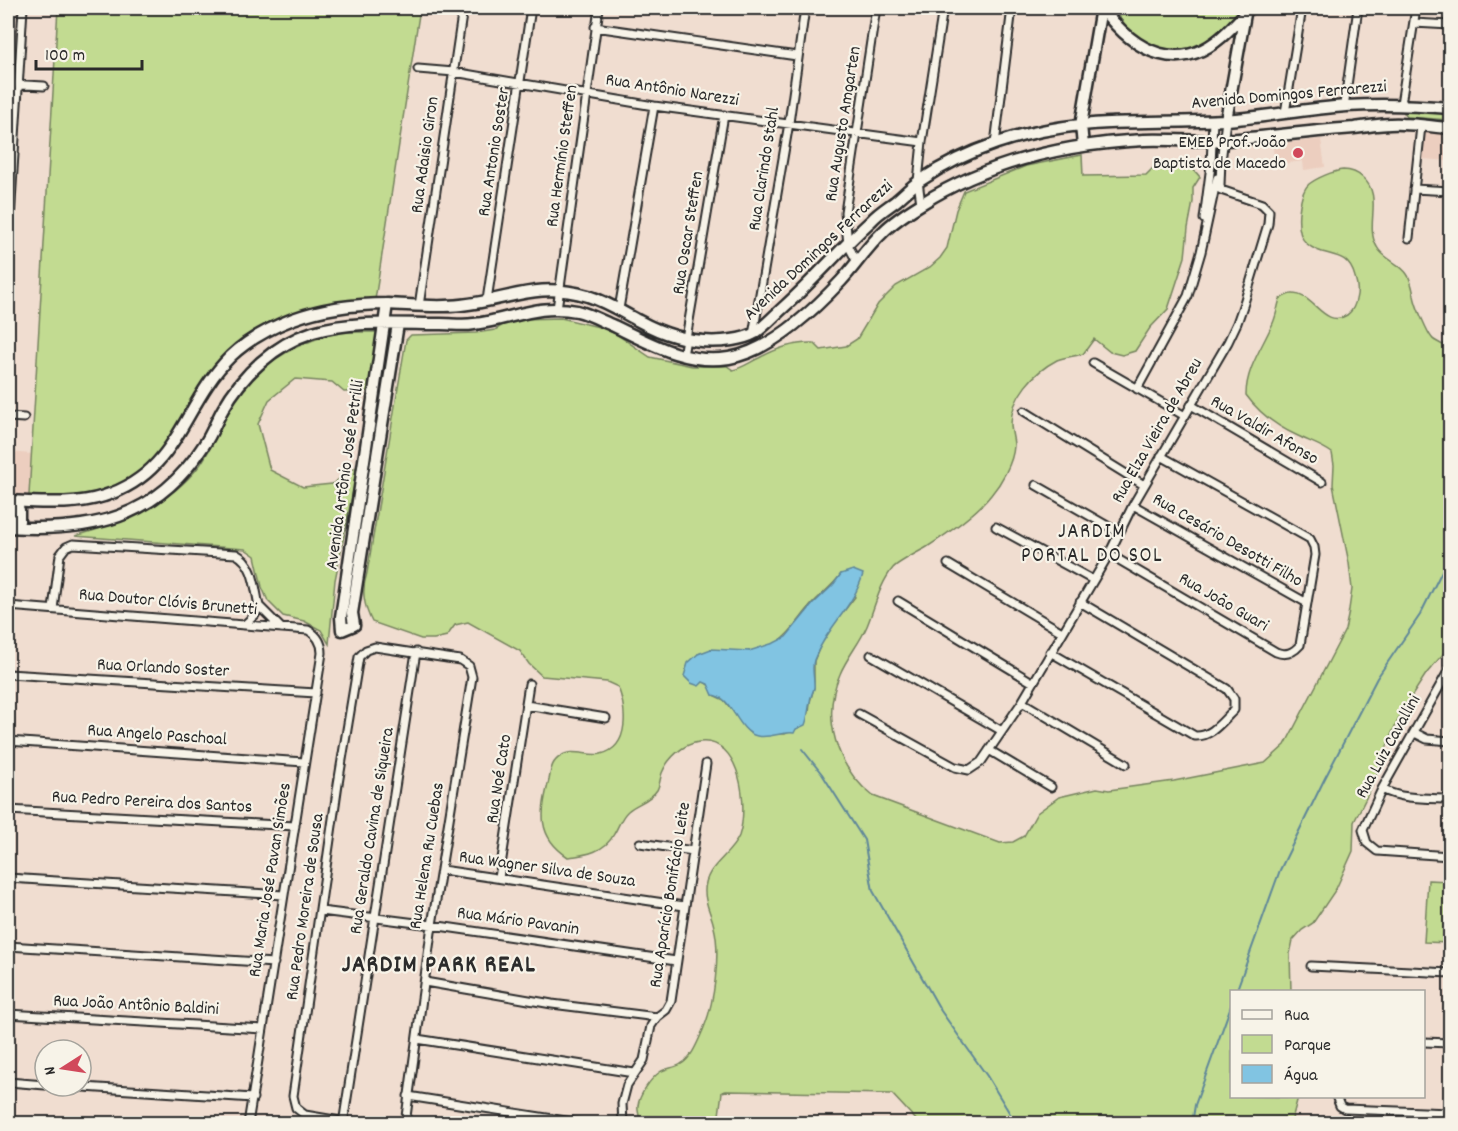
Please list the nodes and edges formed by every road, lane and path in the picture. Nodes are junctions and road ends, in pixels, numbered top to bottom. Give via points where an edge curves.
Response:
1 (23, 8) edge
2 (463, 8) edge
3 (531, 8) edge
4 (599, 8) edge
5 (805, 8) edge
6 (876, 8) edge
7 (943, 8) edge
8 (1012, 8) edge
9 (1102, 8) edge
10 (1302, 8) edge
11 (1358, 8) edge
12 (1416, 8) edge
13 (1247, 11) edge
14 (1414, 23) junction
15 (1450, 25) edge
16 (595, 27) junction
17 (797, 56) junction
18 (418, 69) dead end
19 (454, 72) junction
20 (520, 83) junction
21 (8, 84) edge
22 (17, 84) junction
23 (44, 86) dead end
24 (587, 93) junction
25 (1401, 104) junction
26 (654, 106) junction
27 (1344, 106) junction
28 (1450, 108) edge
29 (1285, 113) junction
30 (724, 115) junction
31 (1213, 120) junction
32 (1227, 120) junction
33 (789, 123) junction
34 (1400, 124) junction
35 (1082, 125) junction
36 (1421, 126) junction
37 (1450, 128) edge
38 (858, 133) junction
39 (1211, 140) junction
40 (1224, 140) junction
41 (922, 142) junction
42 (995, 144) junction
43 (1083, 146) junction
44 (1221, 159) junction
45 (918, 182) junction
46 (1414, 189) junction
47 (1450, 192) edge
48 (921, 204) junction
49 (1409, 238) dead end
50 (848, 245) junction
51 (8, 251) edge
52 (1201, 252) junction
53 (857, 262) junction
54 (560, 290) junction
55 (487, 300) junction
56 (387, 304) junction
57 (419, 306) junction
58 (557, 309) junction
59 (619, 309) junction
60 (385, 324) junction
61 (400, 325) junction
62 (753, 335) junction
63 (687, 340) junction
64 (683, 356) junction
65 (1093, 363) dead end
66 (1137, 389) junction
67 (1191, 405) junction
68 (1024, 411) dead end
69 (1185, 416) junction
70 (8, 417) edge
71 (24, 418) dead end
72 (1161, 456) junction
73 (1322, 482) dead end
74 (1036, 485) dead end
75 (1144, 485) junction
76 (9, 501) edge
77 (1133, 505) junction
78 (13, 524) edge
79 (996, 527) dead end
80 (1118, 532) junction
81 (1108, 554) junction
82 (948, 564) dead end
83 (1093, 580) junction
84 (898, 601) dead end
85 (1080, 602) junction
86 (1307, 603) junction
87 (8, 606) edge
88 (259, 606) junction
89 (53, 609) junction
90 (244, 625) junction
91 (281, 628) junction
92 (1062, 632) junction
93 (320, 642) joint
94 (416, 652) junction
95 (1050, 652) junction
96 (871, 655) dead end
97 (1450, 668) edge
98 (8, 674) edge
99 (1448, 679) edge
100 (1032, 682) junction
101 (529, 684) dead end
102 (316, 693) junction
103 (1022, 702) junction
104 (526, 705) junction
105 (859, 714) dead end
106 (606, 718) dead end
107 (1002, 731) junction
108 (1415, 733) junction
109 (8, 741) edge
110 (1450, 741) edge
111 (989, 750) junction
112 (304, 762) junction
113 (706, 764) dead end
114 (1126, 764) dead end
115 (1051, 787) dead end
116 (1382, 789) junction
117 (1450, 799) edge
118 (8, 810) edge
119 (295, 826) junction
120 (640, 843) dead end
121 (693, 851) junction
122 (1450, 856) edge
123 (442, 870) junction
124 (8, 878) edge
125 (500, 878) junction
126 (284, 896) junction
127 (684, 906) junction
128 (321, 911) junction
129 (375, 919) junction
130 (432, 925) junction
131 (8, 946) edge
132 (676, 961) junction
133 (274, 963) junction
134 (1311, 966) dead end
135 (1450, 973) edge
136 (425, 982) junction
137 (8, 1014) edge
138 (657, 1017) junction
139 (263, 1029) junction
140 (417, 1039) junction
141 (1425, 1042) edge
142 (1450, 1043) edge
143 (634, 1073) junction
144 (8, 1082) edge
145 (33, 1083) edge
146 (93, 1088) edge
147 (408, 1096) junction
148 (252, 1098) junction
149 (1337, 1098) edge
150 (1450, 1113) edge
151 (344, 1122) edge
152 (249, 1124) edge
153 (358, 1124) edge
154 (405, 1124) edge
155 (585, 1124) edge
156 (623, 1124) edge

1 - 22 street
2 - 19 street, Rua Adaisio Giron
3 - 20 street, Rua Antonio Soster
4 - 16 street, Rua Hermínio Steffen
5 - 17 street, Rua Clarindo Stahl
6 - 38 street, Rua Augusto Amgarten
7 - 41 street
8 - 42 street
9 - 13 main road via 1122,33 1143,47 1175,56 1206,48
9 - 35 main road
10 - 29 street
11 - 27 street
12 - 14 street
13 - 32 main road
14 - 15 street
14 - 25 street
16 - 17 street
16 - 24 street, Rua Hermínio Steffen
17 - 33 street, Rua Clarindo Stahl
18 - 19 street, Rua Antônio Narezzi
19 - 20 street, Rua Antônio Narezzi
19 - 57 street, Rua Adaisio Giron
20 - 24 street, Rua Antônio Narezzi
20 - 55 street, Rua Antonio Soster
21 - 22 street
22 - 23 street
22 - 51 street
24 - 26 street, Rua Antônio Narezzi
24 - 54 street, Rua Hermínio Steffen
25 - 27 main road, Avenida Domingos Ferrarezzi
25 - 28 main road, Avenida Domingos Ferrarezzi
25 - 34 main road
26 - 30 street, Rua Antônio Narezzi
26 - 59 street
27 - 29 main road, Avenida Domingos Ferrarezzi
29 - 32 main road, Avenida Domingos Ferrarezzi
30 - 33 street, Rua Antônio Narezzi
30 - 63 street, Rua Oscar Steffen
31 - 32 main road, Avenida Domingos Ferrarezzi
31 - 35 main road, Avenida Domingos Ferrarezzi
31 - 39 street
32 - 40 street
33 - 38 street, Rua Antônio Narezzi
33 - 62 street, Rua Clarindo Stahl
34 - 36 main road, Avenida Domingos Ferrarezzi
34 - 40 main road, Avenida Domingos Ferrarezzi
35 - 42 main road, Avenida Domingos Ferrarezzi
35 - 43 main road
36 - 37 main road, Avenida Domingos Ferrarezzi
36 - 46 street
38 - 41 street, Rua Antônio Narezzi
38 - 50 street, Rua Augusto Amgarten via 846,212
39 - 40 main road, Avenida Domingos Ferrarezzi
39 - 43 main road, Avenida Domingos Ferrarezzi via 1145,140
39 - 52 street
40 - 44 street
41 - 45 street
42 - 45 main road, Avenida Domingos Ferrarezzi via 972,152
43 - 48 main road, Avenida Domingos Ferrarezzi via 997,166
44 - 52 street
44 - 67 street, Rua Elza Vieira de Abreu via 1221,190 1262,204 1269,211 1268,224 1238,323
45 - 48 street
45 - 50 main road, Avenida Domingos Ferrarezzi via 871,220
46 - 47 street
46 - 49 street
48 - 53 main road, Avenida Domingos Ferrarezzi via 883,232
50 - 53 street
50 - 62 main road, Avenida Domingos Ferrarezzi
52 - 66 street via 1185,303
53 - 64 main road, Avenida Domingos Ferrarezzi via 817,304 756,350 725,359
54 - 55 main road, Avenida Domingos Ferrarezzi via 518,292
54 - 58 street, Rua Hermínio Steffen
54 - 59 main road, Avenida Domingos Ferrarezzi
55 - 57 main road, Avenida Domingos Ferrarezzi
56 - 57 main road, Avenida Domingos Ferrarezzi
56 - 60 main road, Avenida Artônio José Petrilli
56 - 76 main road, Avenida Domingos Ferrarezzi via 308,313 256,337 231,356 210,382 163,457 125,488 92,500
57 - 61 main road
58 - 61 main road, Avenida Domingos Ferrarezzi via 524,312 471,325
58 - 64 main road, Avenida Domingos Ferrarezzi via 587,314
59 - 63 main road, Avenida Domingos Ferrarezzi via 654,329
60 - 61 main road, Avenida Domingos Ferrarezzi
60 - 61 main road, Avenida Artônio José Petrilli via 342,630 354,626 352,613
60 - 78 main road, Avenida Domingos Ferrarezzi via 314,332 287,344 258,365 238,385 188,469 146,503 115,518 79,527
62 - 63 main road, Avenida Domingos Ferrarezzi via 718,342
63 - 64 street, Rua Oscar Steffen
65 - 66 street
66 - 69 street
67 - 69 street, Rua Elza Vieira de Abreu
67 - 73 street, Rua Valdir Afonso
68 - 75 street
69 - 72 street, Rua Elza Vieira de Abreu
70 - 71 street
72 - 75 street, Rua Elza Vieira de Abreu
72 - 86 street via 1303,534 1312,543 1315,555
74 - 80 street
75 - 77 street, Rua Elza Vieira de Abreu
76 - 78 main road via 19,510
77 - 80 street, Rua Elza Vieira de Abreu
77 - 86 street, Rua Cesário Desotti Filho
79 - 83 street
80 - 81 street, Rua Elza Vieira de Abreu
81 - 83 street, Rua Elza Vieira de Abreu
81 - 86 street, Rua João Guari via 1281,654 1292,653 1300,645
82 - 92 street
83 - 85 street, Rua Elza Vieira de Abreu
84 - 100 street
85 - 92 street, Rua Elza Vieira de Abreu
85 - 95 street via 1227,689 1234,699 1234,710 1209,733 1198,736
87 - 89 street, Rua Doutor Clóvis Brunetti
88 - 89 street via 248,565 236,555 73,544 60,555
88 - 90 street
88 - 91 street
89 - 90 street, Rua Doutor Clóvis Brunetti
90 - 91 street, Rua Doutor Clóvis Brunetti
91 - 93 street, Rua Doutor Clóvis Brunetti via 308,630
92 - 95 street, Rua Elza Vieira de Abreu
93 - 102 street, Rua Maria José Pavan Simões
94 - 123 street, Rua Helena Ru Cuebas via 460,660 469,666 472,677
94 - 128 street, Rua Pedro Moreira de Sousa via 375,647 359,657
94 - 129 street, Rua Geraldo Cavina de Siqueira
95 - 100 street, Rua Elza Vieira de Abreu
96 - 107 street
97 - 99 street, Rua Luiz Cavallini
98 - 102 street, Rua Orlando Soster
99 - 108 street, Rua Luiz Cavallini
100 - 103 street, Rua Elza Vieira de Abreu
101 - 104 street, Rua Noé Cato
102 - 112 street, Rua Maria José Pavan Simões
103 - 107 street, Rua Elza Vieira de Abreu
103 - 114 street
104 - 106 street
104 - 125 street, Rua Noé Cato
105 - 111 street, Rua Elza Vieira de Abreu via 962,770 976,767
107 - 111 street, Rua Elza Vieira de Abreu
108 - 110 street
108 - 116 street, Rua Luiz Cavallini
109 - 112 street, Rua Angelo Paschoal
111 - 115 street
112 - 119 street, Rua Maria José Pavan Simões
113 - 121 street, Rua Aparício Bonifácio Leite
116 - 117 street via 1402,796
116 - 122 street, Rua Luiz Cavallini via 1363,833 1374,850
118 - 119 street, Rua Pedro Pereira dos Santos
119 - 126 street, Rua Maria José Pavan Simões
120 - 121 street
121 - 127 street, Rua Aparício Bonifácio Leite
123 - 125 street, Rua Wagner Silva de Souza
123 - 130 street, Rua Helena Ru Cuebas
124 - 126 street
125 - 127 street, Rua Wagner Silva de Souza
126 - 133 street, Rua Maria José Pavan Simões
127 - 132 street, Rua Aparício Bonifácio Leite
128 - 129 street, Rua Mário Pavanin
128 - 151 street, Rua Pedro Moreira de Sousa via 293,1102 302,1114
129 - 130 street, Rua Mário Pavanin
129 - 151 street, Rua Geraldo Cavina de Siqueira
130 - 132 street, Rua Mário Pavanin
130 - 136 street, Rua Helena Ru Cuebas
131 - 133 street
132 - 138 street, Rua Aparício Bonifácio Leite via 669,1004
133 - 139 street, Rua Maria José Pavan Simões
134 - 135 street
136 - 138 street
136 - 140 street, Rua Helena Ru Cuebas
137 - 139 street, Rua João Antônio Baldini
138 - 143 street, Rua Aparício Bonifácio Leite via 649,1030 644,1060
139 - 148 street, Rua Maria José Pavan Simões
140 - 143 street
140 - 147 street, Rua Helena Ru Cuebas
141 - 142 street
143 - 156 street, Rua Aparício Bonifácio Leite via 622,1104
144 - 145 street
146 - 148 street
147 - 154 street, Rua Helena Ru Cuebas
147 - 155 street
148 - 152 street, Rua Maria José Pavan Simões
149 - 150 street via 1345,1109
151 - 153 street, Rua Pedro Moreira de Sousa

